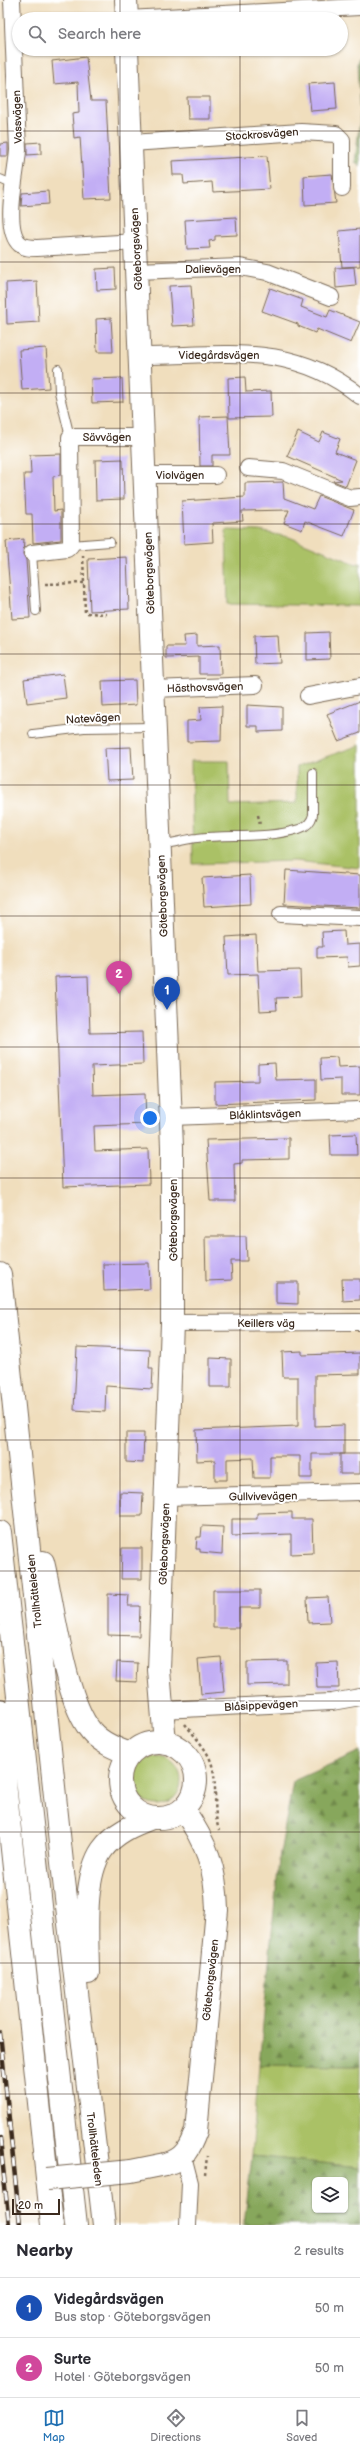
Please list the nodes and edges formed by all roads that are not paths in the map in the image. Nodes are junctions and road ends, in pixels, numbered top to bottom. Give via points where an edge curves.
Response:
1 (12, 0) edge
2 (126, 0) edge
3 (360, 7) edge
4 (12, 12) edge
5 (127, 12) edge
6 (263, 12) edge
7 (14, 56) edge
8 (128, 56) edge
9 (131, 143) junction
10 (7, 182) edge
11 (342, 188) dead end
12 (136, 242) junction
13 (138, 271) junction
14 (331, 297) dead end
15 (140, 356) junction
16 (58, 369) dead end
17 (360, 396) edge
18 (70, 437) junction
19 (144, 437) junction
20 (248, 468) dead end
21 (145, 475) junction
22 (216, 475) dead end
23 (360, 497) edge
24 (110, 542) dead end
25 (77, 545) junction
26 (32, 553) joint
27 (36, 610) dead end
28 (256, 685) dead end
29 (360, 686) edge
30 (154, 689) junction
31 (308, 696) dead end
32 (155, 727) junction
33 (33, 734) dead end
34 (313, 773) dead end
35 (160, 844) junction
36 (281, 914) dead end
37 (360, 918) edge
38 (360, 1110) edge
39 (171, 1117) junction
40 (0, 1274) edge
41 (360, 1322) edge
42 (172, 1323) junction
43 (22, 1476) junction
44 (360, 1492) edge
45 (165, 1497) junction
46 (0, 1532) edge
47 (360, 1697) edge
48 (0, 1710) edge
49 (161, 1710) junction
50 (165, 1743) junction
51 (130, 1754) junction
52 (183, 1809) junction
53 (152, 1818) junction
54 (85, 2073) junction
55 (175, 2160) junction
56 (47, 2179) junction
57 (52, 2225) edge
58 (76, 2225) edge
59 (104, 2225) edge
60 (188, 2225) edge

1 - 4 street, Vassvägen
2 - 5 main road
3 - 6 street
7 - 10 street, Vassvägen via 18,170
8 - 9 main road, Göteborgsvägen
9 - 11 street, Stockrosvägen via 301,132 336,134 342,140
9 - 12 main road, Göteborgsvägen
10 - 12 street, Vassvägen via 12,199 13,229 20,244 28,247
12 - 13 main road, Göteborgsvägen
13 - 14 street, Dalievägen via 240,267 267,272
13 - 15 main road, Göteborgsvägen
15 - 17 street, Videgårdsvägen via 250,353 281,357 316,369
15 - 19 main road, Göteborgsvägen
16 - 18 lane via 59,392
18 - 19 street, Sävvägen
18 - 25 street
19 - 21 main road, Göteborgsvägen
20 - 23 street via 283,471 350,498
21 - 22 street, Violvägen
21 - 30 main road, Göteborgsvägen
24 - 25 lane
25 - 26 street via 67,549
26 - 27 lane
28 - 30 street, Hästhovsvägen
29 - 31 street
30 - 32 main road, Göteborgsvägen
32 - 33 lane, Natevägen via 84,728
32 - 35 main road, Göteborgsvägen
34 - 35 lane via 313,815 312,821 306,826 261,834 196,838
35 - 39 main road, Göteborgsvägen
36 - 37 street
38 - 39 street, Blåklintsvägen
39 - 42 main road, Göteborgsvägen
40 - 43 main road, Trollhätteleden
41 - 42 street, Keillers väg
42 - 45 main road, Göteborgsvägen
43 - 51 main road via 74,1700 91,1731 104,1742
43 - 54 main road, Trollhätteleden
44 - 45 street, Gullvivevägen
45 - 49 main road, Göteborgsvägen via 159,1670
46 - 58 main road
47 - 49 street, Blåsippevägen via 332,1702
48 - 56 main road via 6,1793
49 - 50 main road, Göteborgsvägen
50 - 51 main road via 144,1745
50 - 52 main road via 182,1751 195,1771 196,1783 193,1794
51 - 53 main road via 121,1771 121,1790 125,1800 134,1810
52 - 53 main road via 168,1817
52 - 55 main road, Göteborgsvägen via 210,1857 217,1910 196,2131 190,2148
53 - 54 main road via 116,1835 102,1850 94,1870 88,1910
54 - 59 main road, Trollhätteleden
55 - 56 main road, bridge via 131,2171
55 - 60 street via 190,2184
56 - 57 main road

